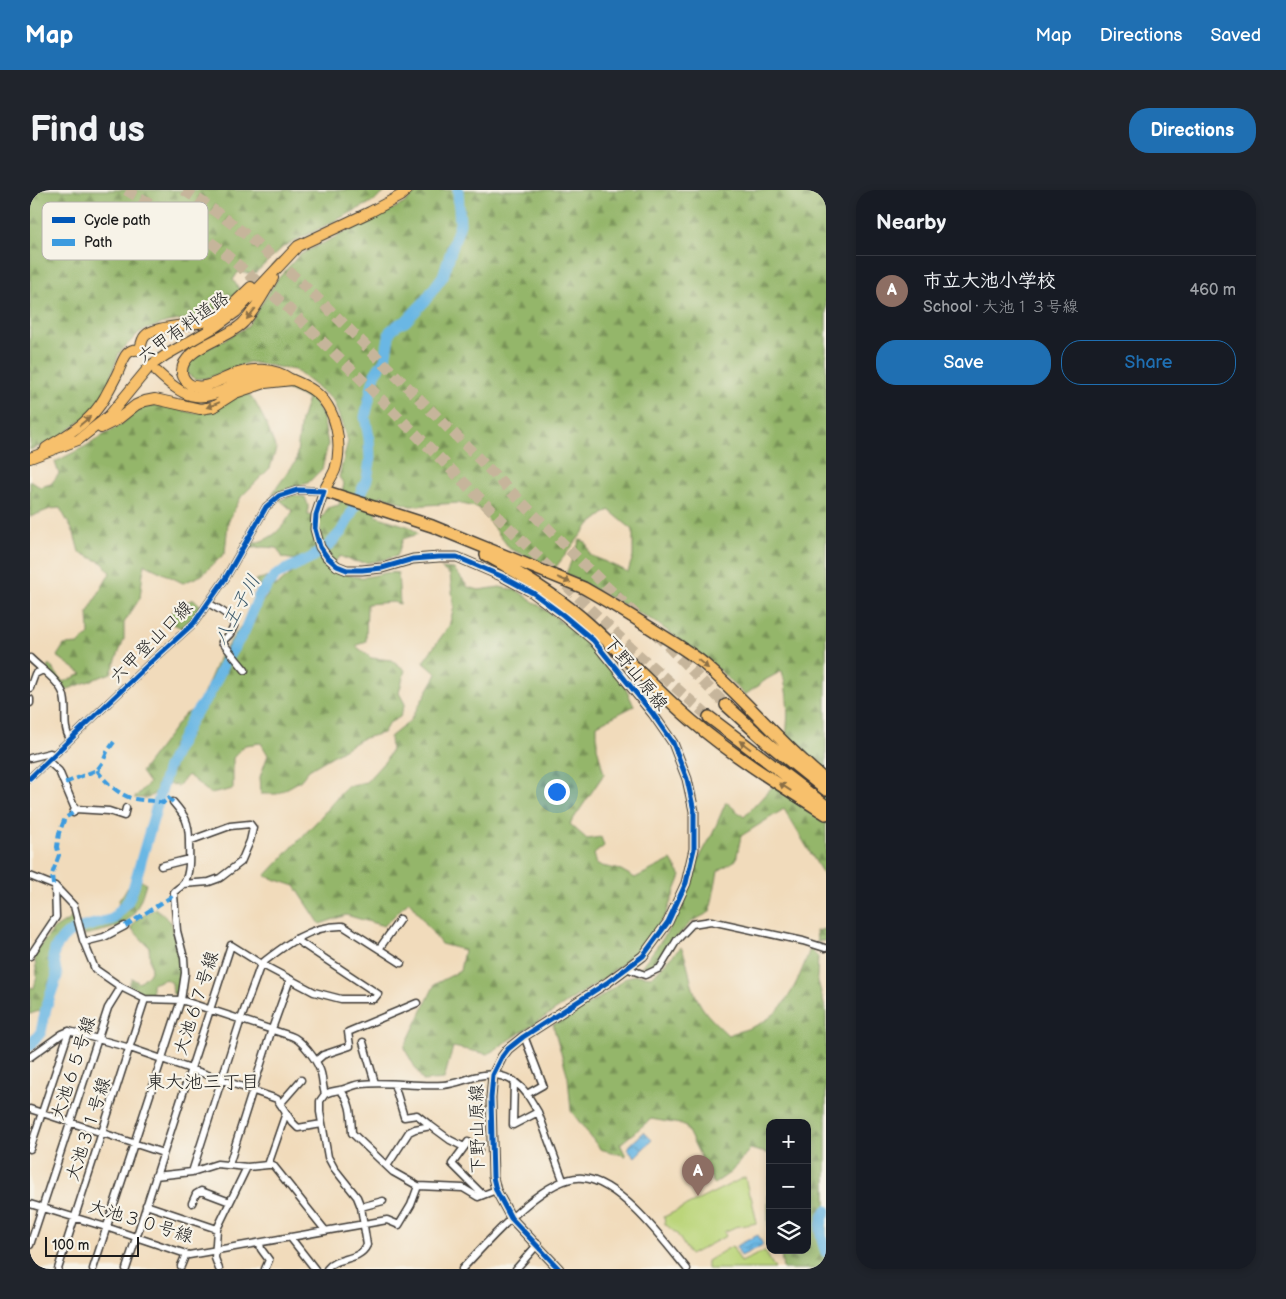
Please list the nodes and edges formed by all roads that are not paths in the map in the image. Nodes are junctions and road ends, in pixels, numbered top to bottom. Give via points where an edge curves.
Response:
1 (407, 190) edge
2 (298, 246) junction
3 (140, 350) junction
4 (148, 361) dead end
5 (157, 372) dead end
6 (292, 380) junction
7 (78, 440) junction
8 (30, 458) edge
9 (324, 491) junction
10 (432, 526) junction
11 (208, 603) junction
12 (30, 658) edge
13 (42, 670) junction
14 (245, 670) dead end
15 (30, 688) edge
16 (726, 705) tunnel mouth
17 (709, 717) tunnel mouth
18 (70, 739) junction
19 (54, 755) junction
20 (30, 758) edge
21 (48, 760) junction
22 (30, 778) edge
23 (826, 782) edge
24 (826, 790) edge
25 (173, 802) dead end
26 (826, 806) edge
27 (126, 808) dead end
28 (826, 814) edge
29 (189, 841) junction
30 (189, 860) junction
31 (161, 866) dead end
32 (30, 876) edge
33 (183, 884) junction
34 (55, 886) junction
35 (400, 919) dead end
36 (125, 926) dead end
37 (295, 939) junction
38 (84, 942) junction
39 (825, 948) dead end
40 (380, 949) junction
41 (30, 956) edge
42 (400, 963) dead end
43 (261, 964) junction
44 (626, 968) junction
45 (290, 979) junction
46 (121, 987) junction
47 (146, 999) junction
48 (181, 1000) junction
49 (417, 1002) dead end
50 (210, 1009) junction
51 (241, 1019) junction
52 (272, 1030) junction
53 (70, 1031) junction
54 (524, 1036) junction
55 (99, 1040) junction
56 (363, 1042) dead end
57 (130, 1048) junction
58 (30, 1057) edge
59 (162, 1060) junction
60 (316, 1061) junction
61 (191, 1069) junction
62 (493, 1074) junction
63 (222, 1079) junction
64 (300, 1080) dead end
65 (514, 1081) junction
66 (375, 1083) junction
67 (394, 1084) junction
68 (254, 1090) junction
69 (340, 1090) junction
70 (325, 1094) junction
71 (527, 1094) junction
72 (280, 1104) junction
73 (30, 1109) edge
74 (538, 1112) junction
75 (42, 1113) junction
76 (286, 1113) junction
77 (71, 1122) junction
78 (322, 1124) junction
79 (431, 1126) junction
80 (102, 1132) junction
81 (134, 1143) junction
82 (464, 1147) junction
83 (30, 1149) edge
84 (479, 1150) dead end
85 (163, 1153) junction
86 (229, 1165) junction
87 (268, 1165) junction
88 (387, 1166) junction
89 (247, 1167) junction
90 (192, 1172) junction
91 (155, 1176) junction
92 (563, 1180) junction
93 (418, 1186) junction
94 (496, 1190) junction
95 (483, 1195) junction
96 (383, 1201) dead end
97 (230, 1202) junction
98 (192, 1203) dead end
99 (30, 1204) edge
100 (146, 1205) junction
101 (361, 1207) junction
102 (43, 1208) junction
103 (76, 1217) junction
104 (511, 1218) junction
105 (363, 1223) junction
106 (106, 1227) junction
107 (217, 1229) junction
108 (325, 1230) junction
109 (136, 1237) junction
110 (290, 1238) junction
111 (260, 1243) junction
112 (538, 1244) junction
113 (30, 1245) edge
114 (216, 1250) junction
115 (186, 1254) junction
116 (180, 1268) edge
117 (58, 1269) edge
118 (93, 1269) edge
119 (126, 1269) edge
120 (218, 1269) edge
121 (265, 1269) edge
122 (315, 1269) edge
123 (327, 1269) edge
124 (462, 1269) edge
125 (516, 1269) edge
126 (559, 1269) edge
127 (687, 1269) edge

1 - 2 main road, 六甲有料道路 via 370,212
2 - 3 main road via 284,254 216,318 149,332 144,336
2 -> 6 main road via 243,324 192,353 184,362 182,372 189,384 200,386 254,370 281,372
2 - 7 main road, 六甲有料道路 via 236,312 150,366 109,416
3 - 4 main road
8 -> 3 main road via 74,430 97,410 127,352
5 - 6 main road via 181,392 203,397 263,375 281,375
6 -> 7 main road via 265,383 235,393 212,407 200,409 155,399 144,401 117,420
6 - 9 main road via 319,396 331,413 338,432 335,470
7 - 8 main road, 六甲有料道路
9 - 10 highway
9 - 11 street, 六甲登山口線 via 298,490 279,496 266,507
9 - 44 street, 下野山原線 via 315,529 320,547 337,566 362,570 413,559 457,557 501,576 533,594 593,640 673,743 687,779 694,811 694,849 686,884 668,922 643,956
10 -> 23 highway via 584,588 674,642 701,662
28 -> 10 highway via 711,736 659,692 590,624 539,586
11 - 14 street via 232,620 234,626 222,642
11 - 18 street, 六甲登山口線 via 194,623
12 - 13 street
13 - 15 street via 35,674
13 - 18 street via 63,693 65,731
16 - 24 highway
26 -> 17 highway
18 - 19 street, 六甲登山口線
19 - 20 street
19 - 21 street, 六甲登山口線
21 - 22 street, 六甲登山口線
21 - 27 street via 59,771 74,811 109,811 124,816
25 - 29 street via 185,817
29 - 30 street
29 - 33 street via 230,826 250,824 253,828 241,862 220,878
30 - 31 street
30 - 33 street
32 - 34 street
33 - 48 street via 174,892 185,973
34 - 38 street via 74,906
34 - 41 street via 56,917
35 - 40 street
36 - 38 street
37 - 40 street via 332,925 343,926
37 - 43 street
37 - 45 street via 378,994 374,999 341,999 314,992
38 - 46 street via 95,969
39 - 44 street via 803,940 711,921 692,924 677,940 660,968 645,975
40 - 42 street
43 - 45 street
43 - 50 street, 大池６７号線 via 230,945
43 - 51 street
44 - 54 street, 下野山原線
45 - 52 street
46 - 47 street
46 - 55 street, 大池６５号線 via 108,1008
47 - 48 street
47 - 57 street, 大池３１号線
48 - 50 street
48 - 59 street
49 - 60 street via 348,1032 350,1046 323,1055
50 - 51 street
50 - 61 street, 大池６７号線
51 - 52 street
51 - 63 street
52 - 60 street via 296,1037
52 - 68 street
53 - 55 street
53 - 58 street
53 - 75 street
54 - 62 street, 下野山原線 via 505,1053
54 - 71 street via 543,1085
55 - 57 street
55 - 77 street, 大池６５号線
56 - 66 street
57 - 59 street
57 - 80 street, 大池３１号線
59 - 61 street
59 - 81 street
60 - 70 street
61 - 63 street
61 - 85 street, 大池６７号線
62 - 65 street
62 - 67 street via 445,1085
62 - 94 street, 下野山原線 via 492,1140
63 - 68 street
63 - 90 street
64 - 72 street
65 - 71 street
65 - 74 street via 513,1126
66 - 67 street
66 - 69 street
67 - 79 street via 404,1117 417,1115
68 - 72 street via 277,1099
68 - 86 street
69 - 70 street
69 - 88 street via 350,1106 352,1133
70 - 78 street via 320,1101
71 - 74 street
72 - 76 street
73 - 75 street
74 - 92 street
75 - 77 street
75 - 83 street
76 - 78 street via 298,1128
76 - 87 street
77 - 80 street
77 - 102 street, 大池６５号線
78 - 101 street via 328,1157
79 - 82 street
79 - 88 street via 409,1132
80 - 81 street
80 - 103 street, 大池３１号線
81 - 85 street
81 - 106 street
82 - 84 street via 468,1142
82 - 95 street via 452,1164
85 - 91 street, 大池６７号線
86 - 89 street
86 - 90 street via 217,1164
87 - 89 street
87 - 108 street via 273,1165
88 - 93 street
89 - 97 street
90 - 91 street
91 - 100 street, 大池６７号線
92 - 104 street
92 - 127 street via 584,1178 613,1191 644,1217
93 - 95 street via 463,1188 478,1197
93 - 105 street, 大池３０号線 via 399,1225 388,1220
94 - 95 street
94 - 104 street, 下野山原線
96 - 101 street
97 - 98 street via 202,1191 196,1194
97 - 107 street
99 - 102 street, 大池３０号線
100 - 107 street
100 - 109 street, 大池６７号線
101 - 105 street
102 - 103 street, 大池３０号線
102 - 113 street, 大池６５号線
103 - 106 street, 大池３０号線
103 - 117 street, 大池３１号線
104 - 112 street, 下野山原線
104 - 124 street
105 - 108 street, 大池３０号線
105 - 123 street via 367,1245 364,1250 350,1259 333,1263
106 - 109 street, 大池３０号線
106 - 118 street
107 - 114 street
108 - 110 street, 大池３０号線
109 - 115 street, 大池３０号線
109 - 119 street, 大池６７号線
110 - 111 street, 大池３０号線
110 - 122 street
111 - 114 street, 大池３０号線
111 - 121 street via 269,1260
112 - 125 street
112 - 126 street, 下野山原線
114 - 115 street, 大池３０号線
114 - 120 street
115 - 116 street

